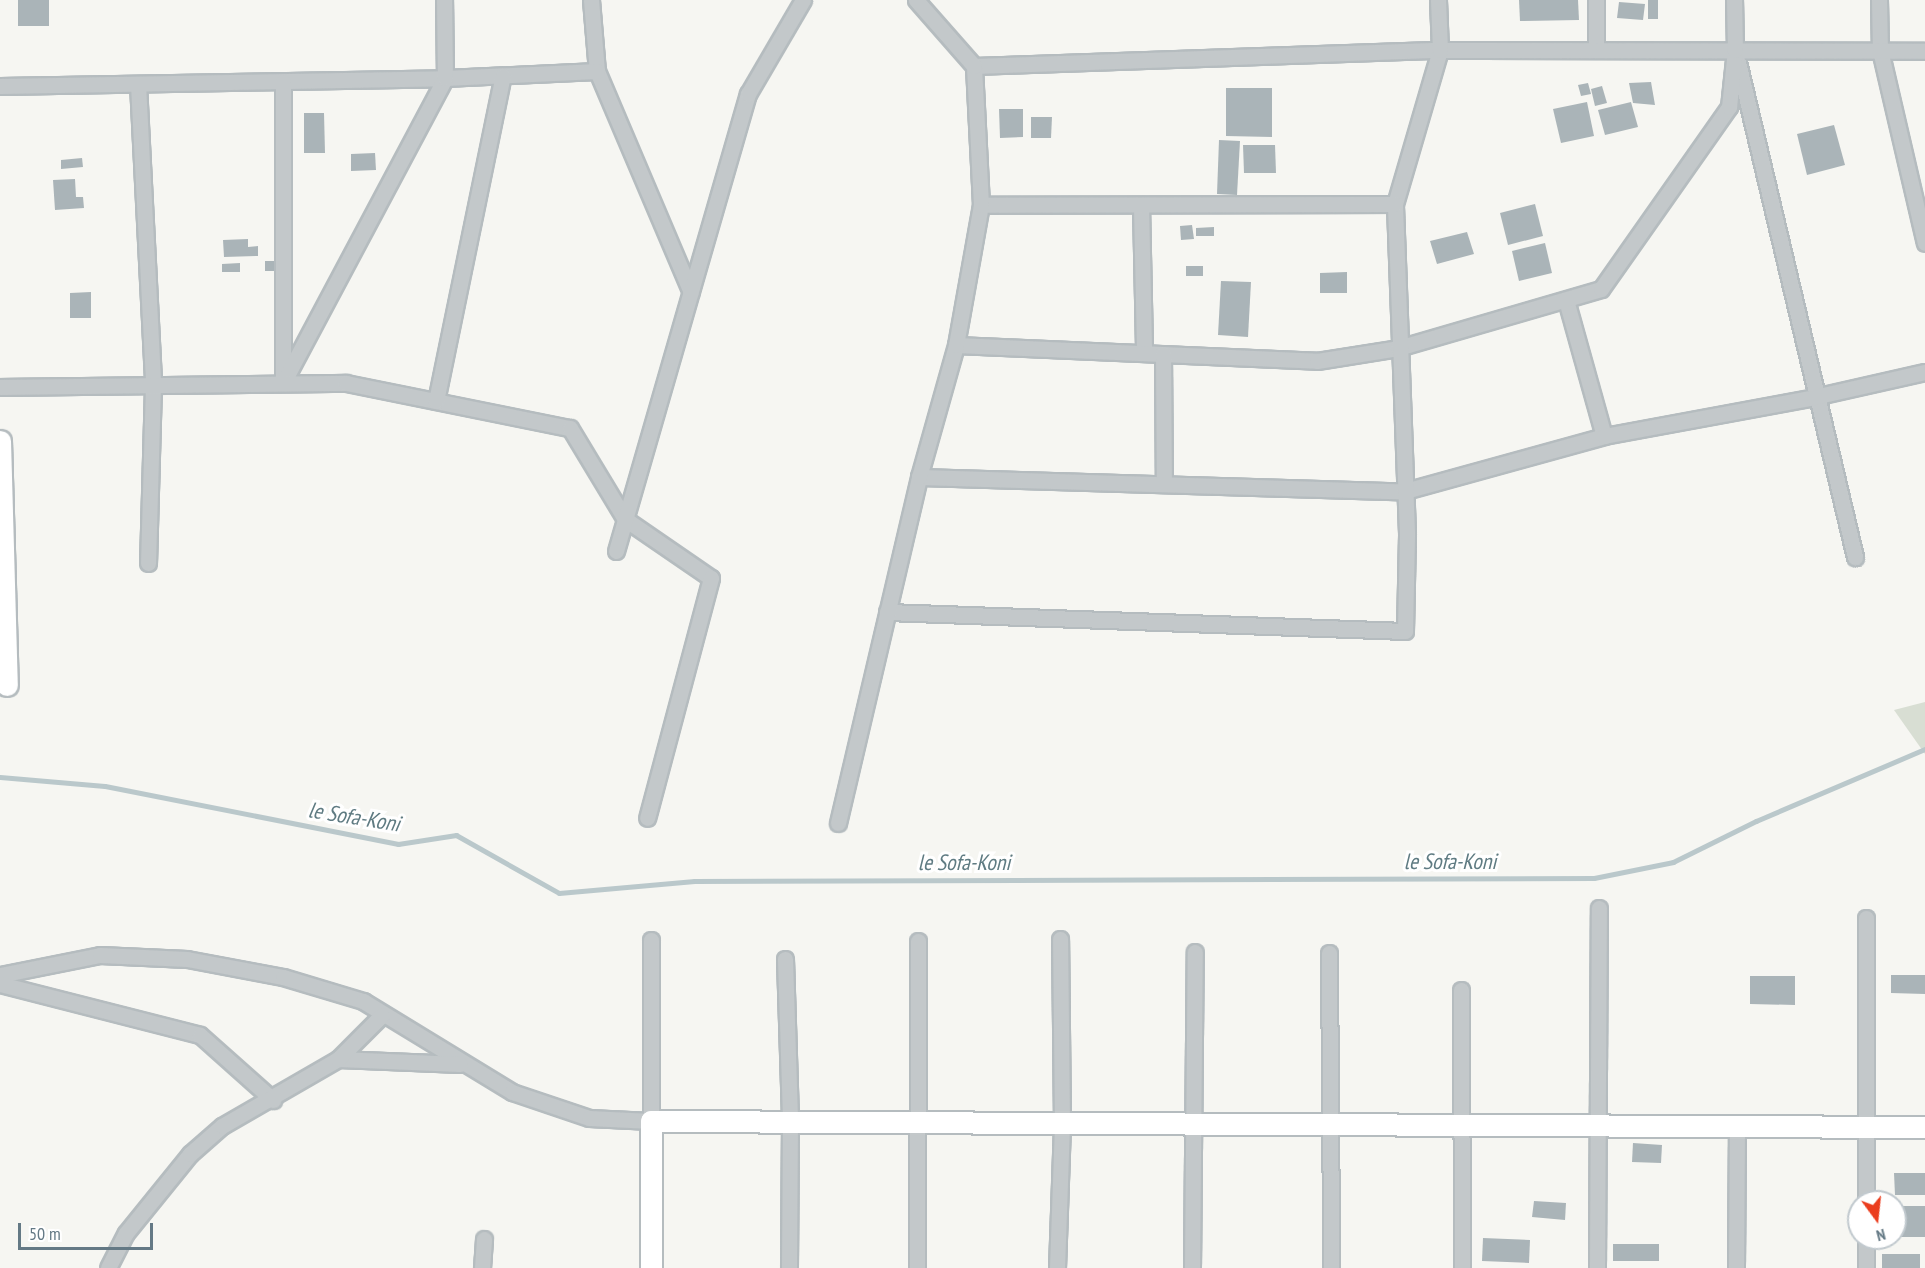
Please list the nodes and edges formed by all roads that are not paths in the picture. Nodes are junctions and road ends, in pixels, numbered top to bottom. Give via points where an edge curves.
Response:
1 (444, 0) edge
2 (591, 0) edge
3 (804, 0) edge
4 (916, 0) edge
5 (1438, 0) edge
6 (1596, 0) edge
7 (1734, 0) edge
8 (1879, 0) edge
9 (1596, 49) junction
10 (1440, 50) junction
11 (1735, 50) junction
12 (1880, 50) junction
13 (1925, 51) edge
14 (974, 66) junction
15 (597, 71) junction
16 (503, 76) junction
17 (445, 78) junction
18 (283, 82) junction
19 (138, 84) junction
20 (0, 86) edge
21 (1395, 204) junction
22 (981, 205) junction
23 (1141, 205) junction
24 (1925, 243) edge
25 (691, 292) junction
26 (1566, 300) junction
27 (956, 345) junction
28 (1398, 348) junction
29 (1144, 353) junction
30 (1163, 354) junction
31 (1925, 372) edge
32 (283, 383) junction
33 (153, 385) junction
34 (0, 387) edge
35 (1814, 397) junction
36 (436, 401) junction
37 (1604, 436) junction
38 (0, 441) edge
39 (0, 454) edge
40 (920, 477) junction
41 (1164, 484) junction
42 (1405, 491) junction
43 (625, 519) junction
44 (616, 551) dead end
45 (1855, 557) dead end
46 (148, 563) dead end
47 (887, 612) junction
48 (7, 685) dead end
49 (647, 818) dead end
50 (838, 823) dead end
51 (1599, 908) dead end
52 (1866, 918) dead end
53 (1060, 939) dead end
54 (651, 940) dead end
55 (918, 941) dead end
56 (1196, 952) dead end
57 (1329, 952) dead end
58 (785, 959) dead end
59 (0, 975) edge
60 (0, 984) edge
61 (1461, 990) dead end
62 (382, 1015) junction
63 (338, 1059) junction
64 (463, 1064) junction
65 (273, 1100) junction
66 (651, 1121) junction
67 (790, 1122) junction
68 (920, 1122) junction
69 (1062, 1123) junction
70 (1195, 1123) junction
71 (1333, 1124) junction
72 (1463, 1125) junction
73 (1737, 1125) junction
74 (1596, 1126) junction
75 (1867, 1127) junction
76 (1925, 1127) edge
77 (1866, 1190) edge
78 (484, 1239) dead end
79 (1866, 1250) edge
80 (108, 1268) edge
81 (482, 1268) edge
82 (651, 1268) edge
83 (789, 1268) edge
84 (917, 1268) edge
85 (1057, 1268) edge
86 (1192, 1268) edge
87 (1331, 1268) edge
88 (1462, 1268) edge
89 (1597, 1268) edge
90 (1736, 1268) edge
91 (1866, 1268) edge

1 - 17 street
2 - 15 street
3 - 25 street via 748,94
4 - 14 street
5 - 10 street
6 - 9 street
7 - 11 street
8 - 12 street
9 - 10 street
9 - 11 street
10 - 14 street
10 - 21 street
11 - 12 street
11 - 26 street via 1729,107 1601,290
11 - 35 street
12 - 13 street
12 - 24 street
14 - 22 street
15 - 16 street
15 - 25 street
16 - 17 street
16 - 36 street
17 - 18 street
17 - 32 street
18 - 19 street
18 - 32 street
19 - 20 street
19 - 33 street
21 - 23 street
21 - 28 street
22 - 23 street
22 - 27 street
23 - 29 street
25 - 43 street
26 - 28 street
26 - 37 street
27 - 29 street
27 - 40 street
28 - 30 street via 1317,361
28 - 42 street
29 - 30 street
30 - 41 street
31 - 35 street
32 - 33 street
32 - 36 street via 346,383
33 - 34 street
33 - 46 street
35 - 37 street
35 - 45 street
36 - 43 street via 570,428
37 - 42 street
38 - 39 street
39 - 48 street
40 - 41 street
40 - 47 street
41 - 42 street
42 - 47 street via 1405,631
43 - 44 street
43 - 49 street via 711,578
47 - 50 street
51 - 74 street
52 - 75 street
53 - 69 street
54 - 66 street
55 - 68 street
56 - 70 street
57 - 71 street
58 - 67 street
59 - 62 street via 100,954 187,959 283,977 363,1001
60 - 65 street via 200,1035
61 - 72 street
62 - 63 street
62 - 64 street
63 - 64 street
63 - 65 street
64 - 66 street via 512,1092 589,1118
65 - 80 street via 222,1126 190,1154 126,1233
66 - 67 street
66 - 82 street
67 - 68 street
67 - 83 street
68 - 69 street
68 - 84 street
69 - 70 street
69 - 85 street
70 - 71 street
70 - 86 street
71 - 72 street
71 - 87 street
72 - 74 street
72 - 88 street
73 - 74 street
73 - 75 street
73 - 90 street
74 - 89 street
75 - 76 street
75 - 77 street
78 - 81 street
79 - 91 street

